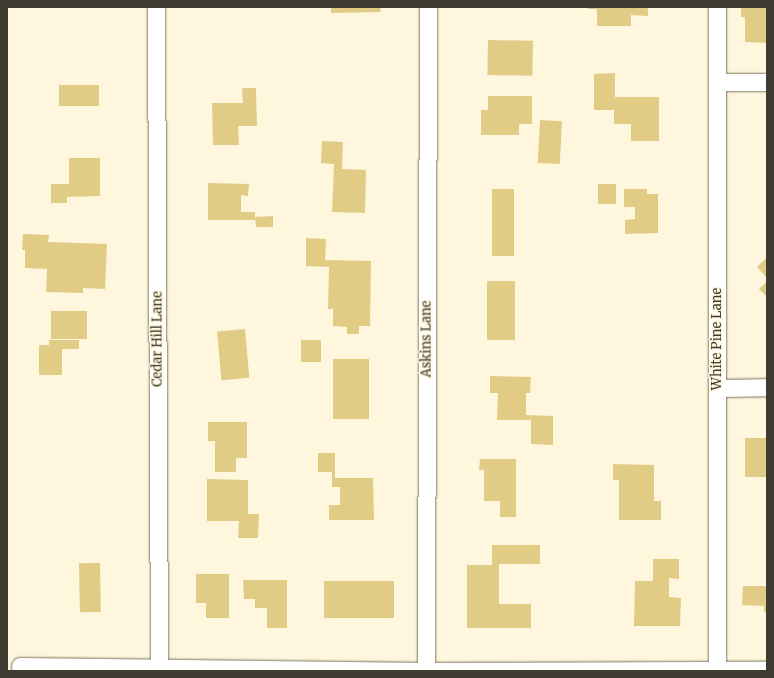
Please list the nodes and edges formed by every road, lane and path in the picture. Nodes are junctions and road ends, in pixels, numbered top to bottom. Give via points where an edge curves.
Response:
1 (156, 7) edge
2 (428, 7) edge
3 (717, 7) edge
4 (718, 82) junction
5 (767, 82) edge
6 (767, 387) edge
7 (717, 388) junction
8 (20, 666) dead end
9 (159, 669) edge
10 (767, 670) edge
11 (426, 671) edge
12 (717, 671) edge

1 - 9 street, Cedar Hill Lane
2 - 11 street, Askins Lane
3 - 4 street, White Pine Lane
4 - 5 street
4 - 7 street, White Pine Lane
6 - 7 street
7 - 12 street, White Pine Lane
8 - 9 street
9 - 11 street
10 - 12 street
11 - 12 street

